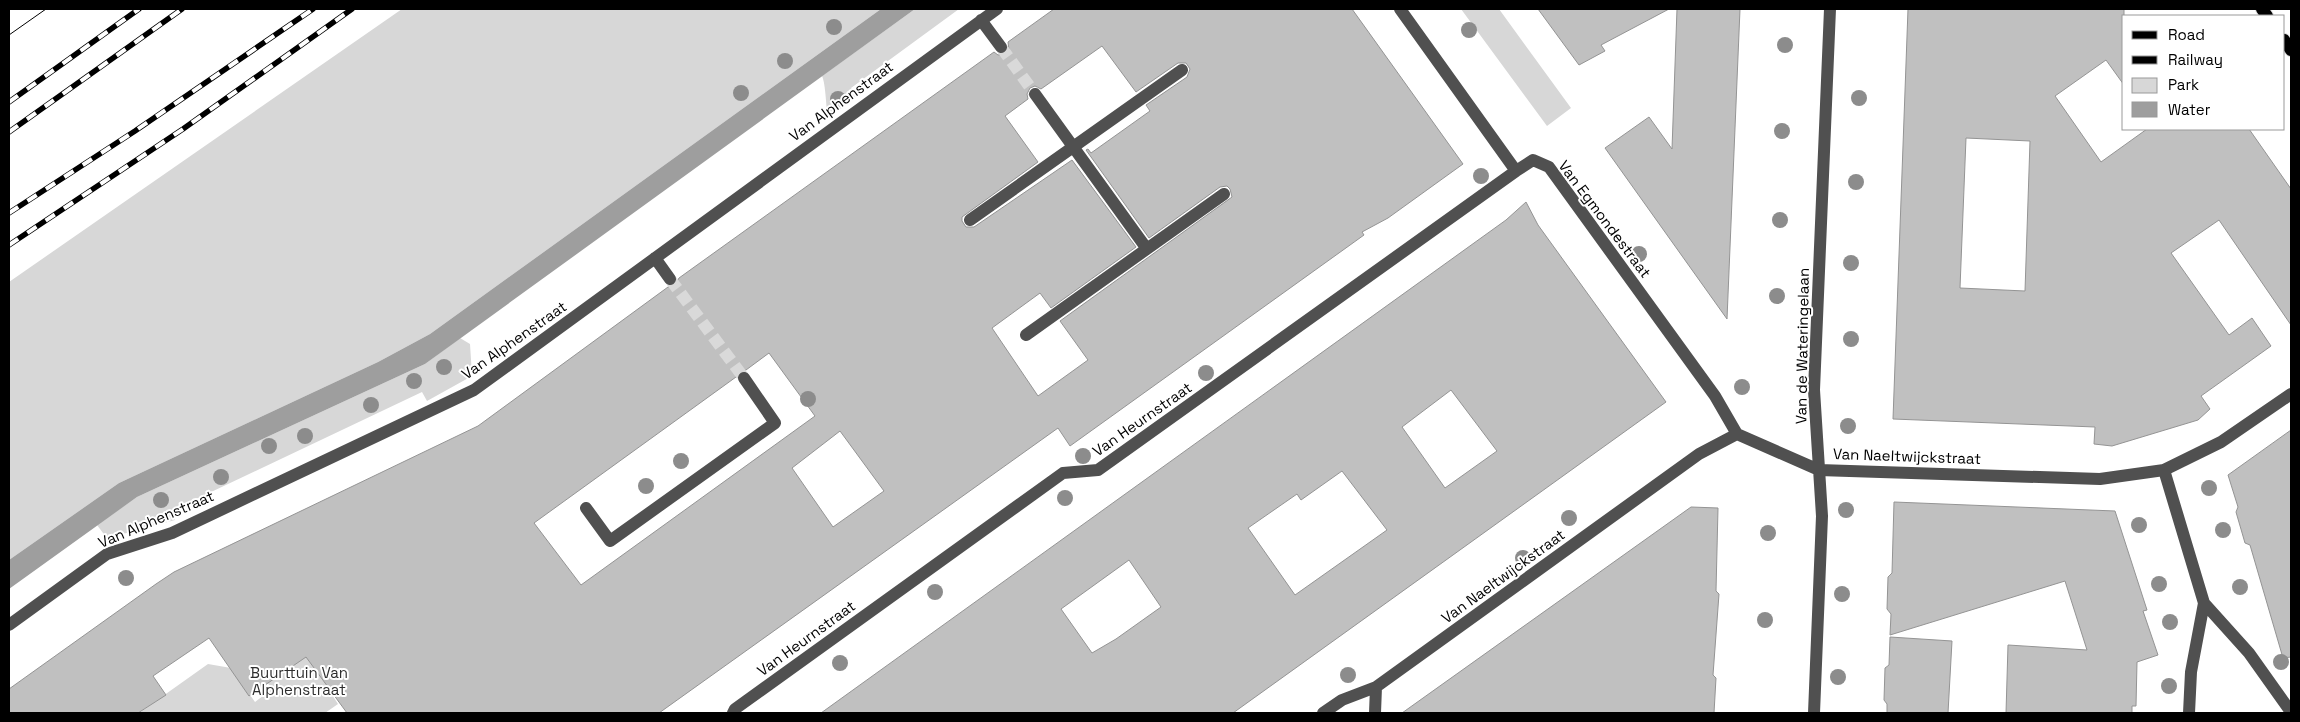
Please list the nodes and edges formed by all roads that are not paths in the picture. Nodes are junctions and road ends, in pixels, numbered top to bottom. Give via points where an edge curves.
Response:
1 (997, 9) edge
2 (1400, 9) edge
3 (1830, 9) edge
4 (981, 20) junction
5 (1001, 47) tunnel mouth
6 (1182, 70) dead end
7 (1035, 94) tunnel mouth
8 (1073, 147) junction
9 (1516, 171) junction
10 (1224, 194) dead end
11 (970, 220) dead end
12 (1147, 250) junction
13 (655, 258) junction
14 (670, 279) tunnel mouth
15 (1026, 335) dead end
16 (744, 378) tunnel mouth
17 (2291, 394) edge
18 (1737, 434) junction
19 (1820, 470) junction
20 (2164, 470) junction
21 (586, 508) dead end
22 (2204, 603) junction
23 (9, 625) edge
24 (1376, 687) junction
25 (2291, 712) edge
26 (733, 713) edge
27 (1323, 713) edge
28 (1374, 713) edge
29 (1814, 713) edge
30 (2189, 713) edge

1 - 4 street, Van Alphenstraat
2 - 9 street
3 - 19 street, Van de Wateringelaan via 1814,390
4 - 5 street
4 - 13 street, Van Alphenstraat
6 - 8 street
7 - 8 street
8 - 11 street
8 - 12 street
9 - 18 street, Van Egmondestraat via 1532,160 1549,167 1715,396
9 - 26 street, Van Heurnstraat via 1098,470 1063,473
10 - 12 street
12 - 15 street
13 - 14 street
13 - 23 street, Van Alphenstraat via 474,390 172,533 107,554
16 - 21 street via 775,422 610,541
17 - 20 street, Van Naeltwijckstraat via 2222,442
18 - 19 street, Van Naeltwijckstraat
18 - 24 street, Van Naeltwijckstraat via 1699,454
19 - 20 street, Van Naeltwijckstraat via 2100,478
19 - 29 street, Van de Wateringelaan via 1822,516
20 - 22 street
22 - 25 street via 2250,654
22 - 30 street via 2191,672
24 - 27 street, Van Naeltwijckstraat via 1342,700
24 - 28 street

